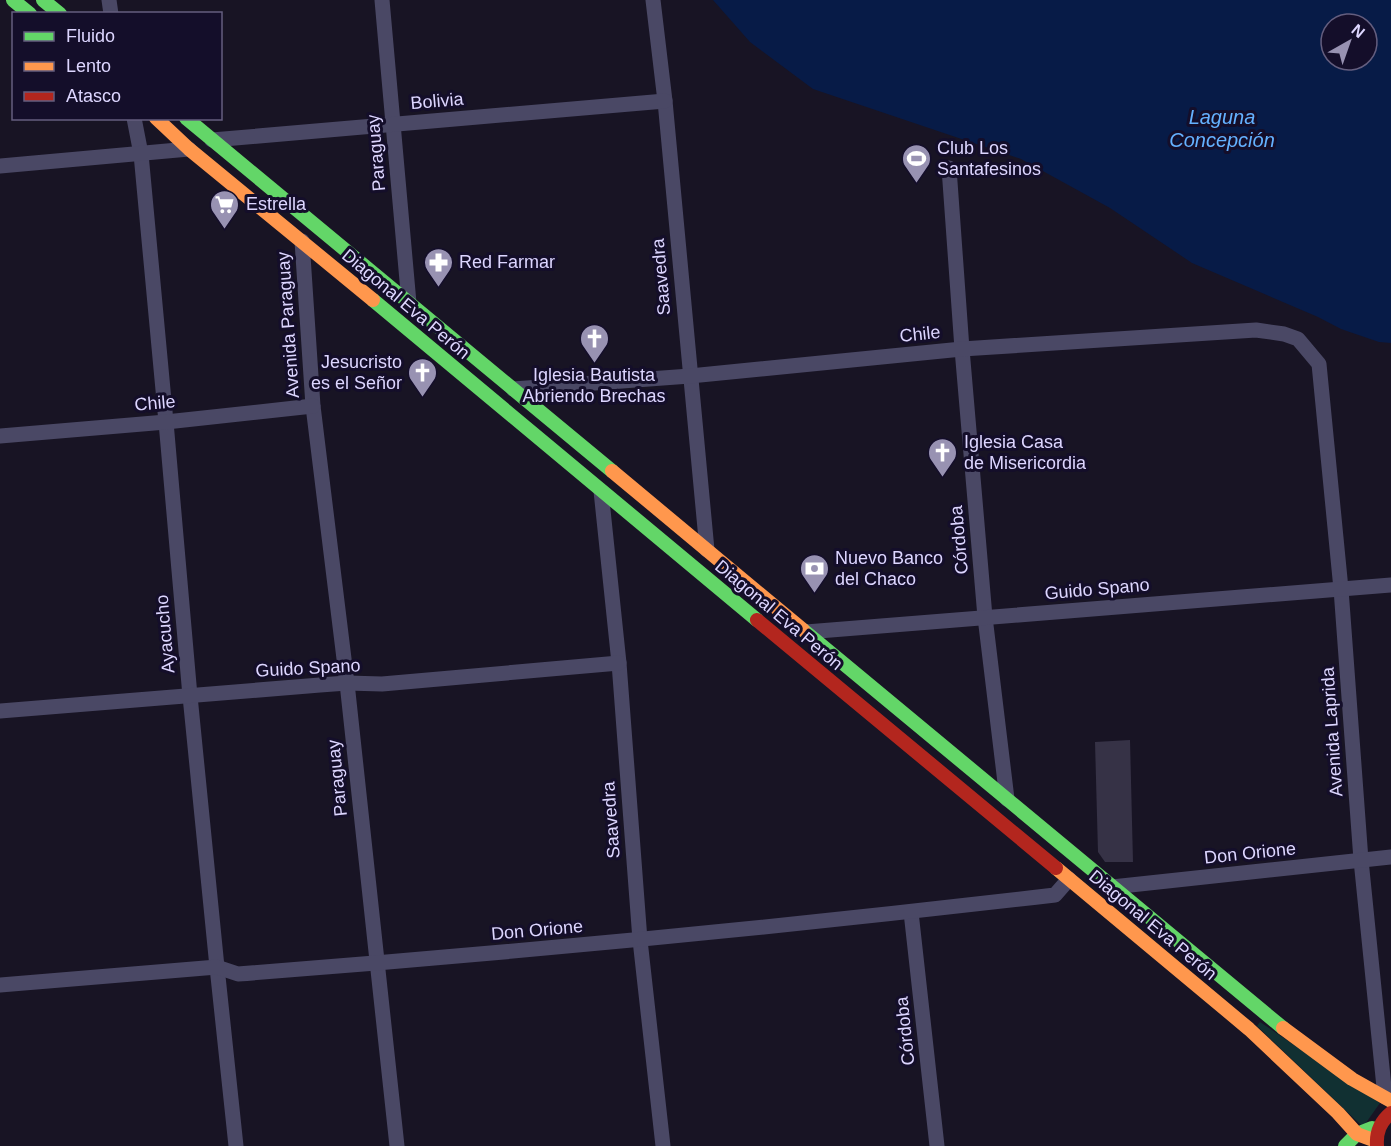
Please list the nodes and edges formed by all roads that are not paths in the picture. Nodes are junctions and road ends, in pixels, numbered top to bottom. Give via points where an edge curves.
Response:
1 (13, 0) edge
2 (43, 0) edge
3 (382, 0) edge
4 (653, 0) edge
5 (28, 12) edge
6 (58, 12) edge
7 (664, 101) junction
8 (134, 120) edge
9 (158, 120) edge
10 (188, 120) edge
11 (394, 124) junction
12 (212, 140) junction
13 (189, 149) junction
14 (141, 154) junction
15 (0, 166) edge
16 (949, 168) dead end
17 (302, 241) junction
18 (409, 303) junction
19 (962, 349) junction
20 (1319, 364) joint
21 (690, 376) junction
22 (513, 389) junction
23 (313, 406) junction
24 (166, 422) junction
25 (0, 436) edge
26 (601, 491) junction
27 (707, 550) junction
28 (1391, 585) edge
29 (1341, 589) junction
30 (985, 617) junction
31 (806, 632) junction
32 (619, 663) junction
33 (346, 683) junction
34 (189, 696) junction
35 (0, 711) edge
36 (1006, 799) junction
37 (1391, 857) edge
38 (1361, 860) junction
39 (1069, 879) junction
40 (1113, 887) junction
41 (911, 912) junction
42 (640, 940) junction
43 (378, 964) junction
44 (217, 968) junction
45 (0, 985) edge
46 (1388, 1099) edge
47 (1391, 1113) edge
48 (1380, 1124) junction
49 (1357, 1134) junction
50 (1376, 1143) edge
51 (236, 1146) edge
52 (397, 1146) edge
53 (663, 1146) edge
54 (937, 1146) edge
55 (1346, 1146) edge

1 - 5 main road
2 - 6 main road
3 - 11 street, Paraguay
4 - 7 street, Saavedra
7 - 11 street, Bolivia
7 - 21 street, Saavedra
8 - 14 street, Ayacucho
9 - 13 main road, Diagonal Eva Perón
10 - 12 main road, Diagonal Eva Perón
11 - 12 street, Bolivia
11 - 18 street, Paraguay
12 - 18 main road, Diagonal Eva Perón
13 - 14 street
13 - 17 main road, Diagonal Eva Perón
14 - 15 street
14 - 24 street, Ayacucho
16 - 19 street, Córdoba
17 - 23 street, Avenida Paraguay
17 - 26 main road, Diagonal Eva Perón
18 - 22 main road, Diagonal Eva Perón
19 - 20 street, Chile via 1256,330 1298,339
19 - 21 street, Chile
19 - 30 street, Córdoba
20 - 29 street, Avenida Laprida
21 - 22 street, Chile
21 - 27 street, Saavedra
22 - 27 main road, Diagonal Eva Perón
23 - 24 street, Chile
23 - 33 street, Paraguay
24 - 25 street, Chile
24 - 34 street, Ayacucho
26 - 32 street, Saavedra
26 - 39 main road, Diagonal Eva Perón
27 - 31 main road, Diagonal Eva Perón
28 - 29 street, Guido Spano
29 - 30 street, Guido Spano
29 - 38 street, Avenida Laprida
30 - 31 street, Guido Spano
30 - 36 street, Córdoba
31 - 36 main road, Diagonal Eva Perón
32 - 33 street, Guido Spano via 382,684
32 - 42 street, Saavedra
33 - 34 street, Guido Spano
33 - 43 street, Paraguay
34 - 35 street, Guido Spano
34 - 44 street, Ayacucho
36 - 40 main road, Diagonal Eva Perón
37 - 38 street, Don Orione
38 - 40 street, Don Orione
38 - 46 street, Avenida Laprida
39 - 41 street, Don Orione via 1055,895
39 - 49 main road, Diagonal Eva Perón via 1249,1029
40 - 46 main road, Diagonal Eva Perón via 1287,1032 1352,1079
41 - 42 street, Don Orione
41 - 54 street, Córdoba
42 - 43 street, Don Orione
42 - 53 street, Saavedra
43 - 44 street, Don Orione via 238,974
43 - 52 street, Paraguay
44 - 45 street, Don Orione
44 - 51 street, Ayacucho
47 - 48 main road
48 - 49 main road
48 - 50 main road
49 - 50 main road, Diagonal Eva Perón
49 - 55 main road

